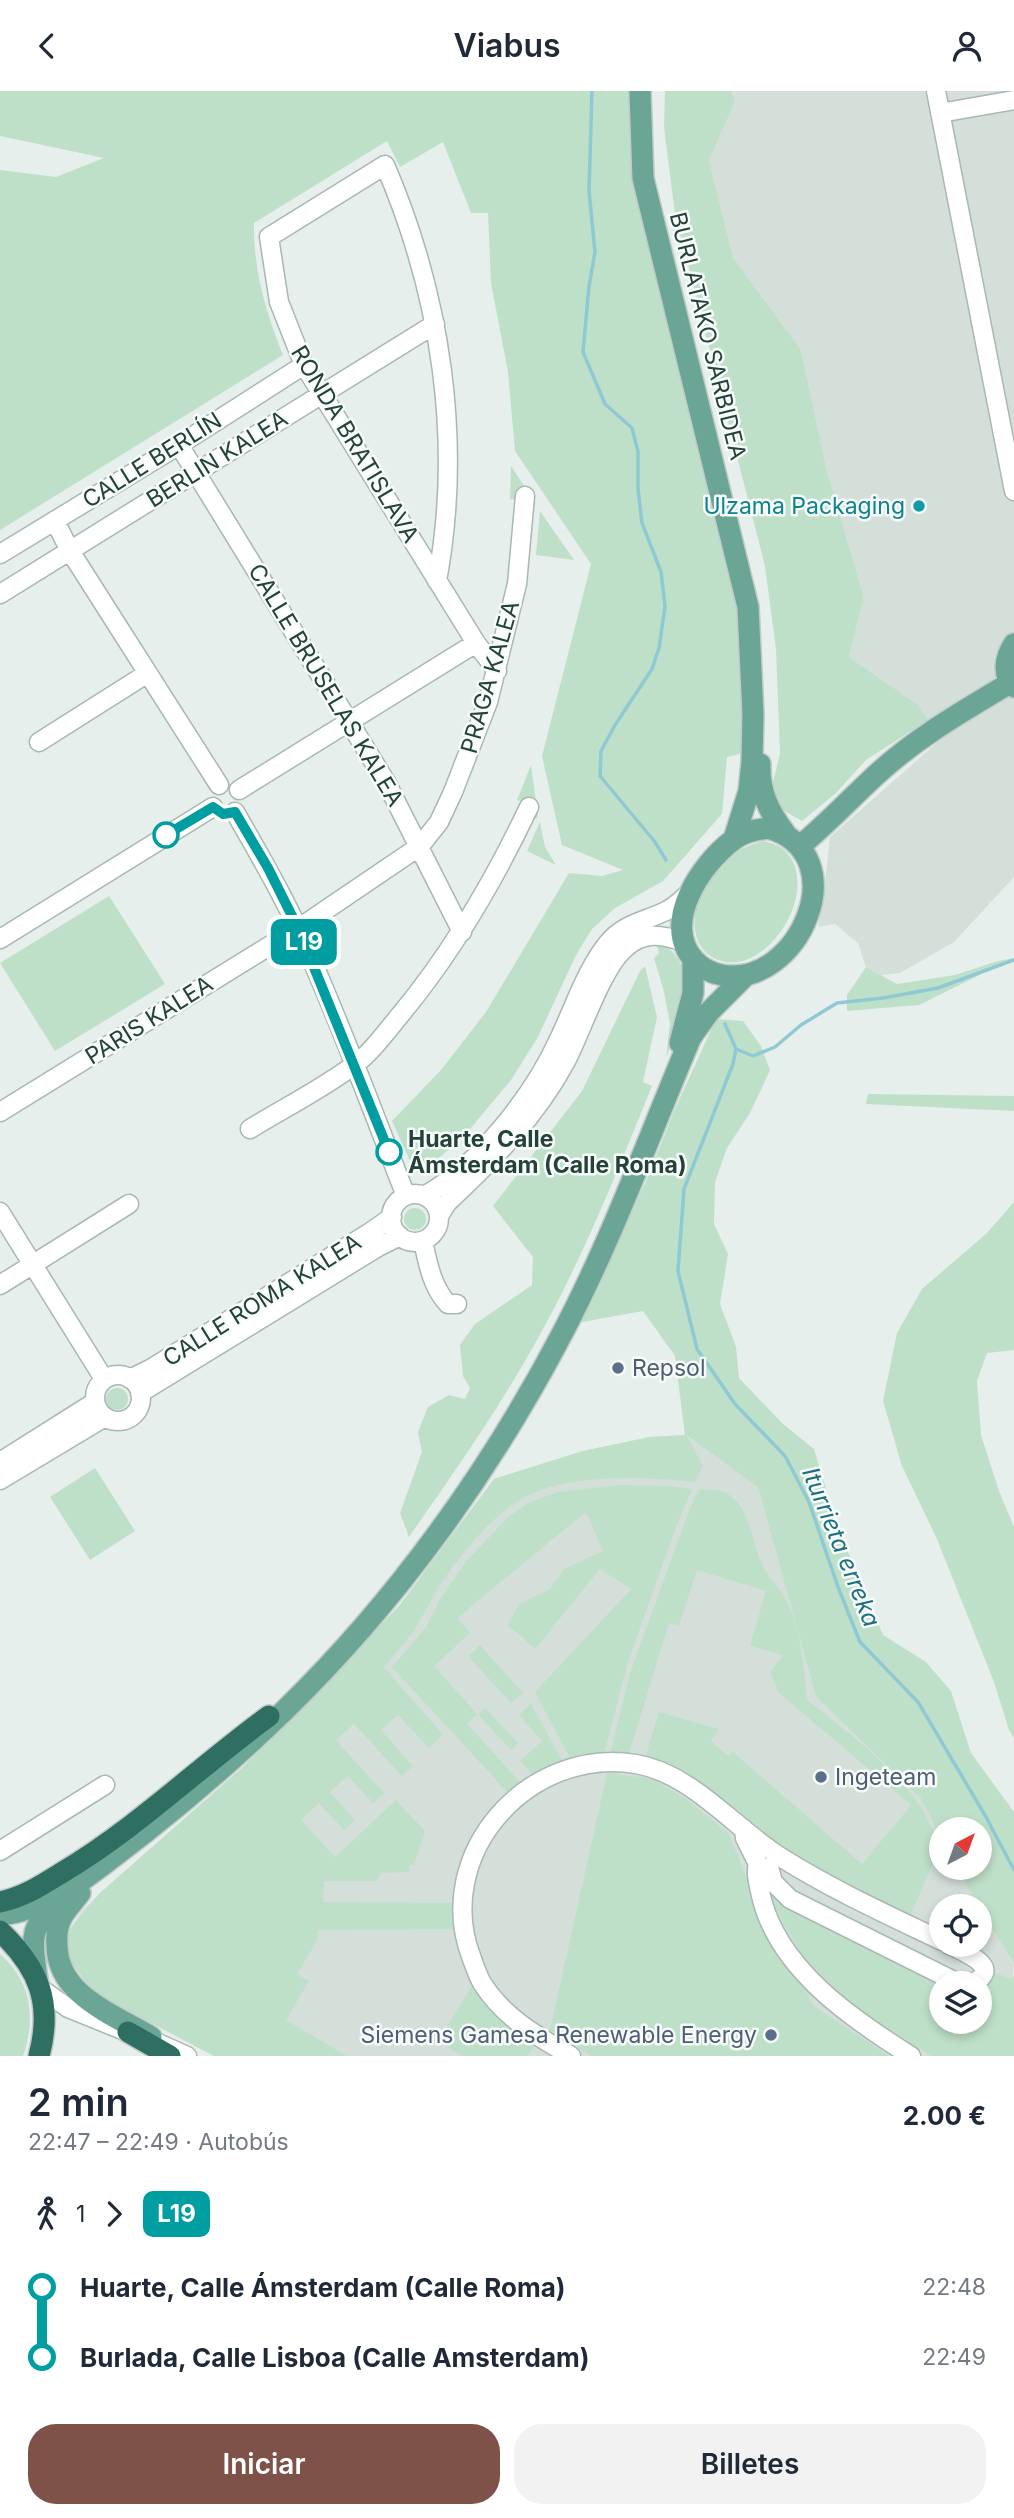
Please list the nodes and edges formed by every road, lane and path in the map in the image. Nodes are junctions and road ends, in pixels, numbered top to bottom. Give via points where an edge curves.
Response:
1 (640, 91) edge
2 (649, 91) edge
3 (936, 91) edge
4 (1014, 100) edge
5 (940, 113) junction
6 (435, 324) junction
7 (304, 365) junction
8 (320, 394) junction
9 (179, 445) junction
10 (196, 473) junction
11 (1014, 491) edge
12 (525, 496) dead end
13 (55, 521) junction
14 (70, 551) junction
15 (0, 554) edge
16 (437, 581) junction
17 (0, 594) edge
18 (476, 643) junction
19 (1014, 644) edge
20 (497, 671) junction
21 (148, 673) junction
22 (1012, 685) edge
23 (351, 722) junction
24 (39, 742) dead end
25 (219, 785) junction
26 (239, 790) junction
27 (213, 807) junction
28 (529, 807) dead end
29 (235, 812) junction
30 (734, 839) junction
31 (793, 839) junction
32 (420, 846) junction
33 (693, 889) junction
34 (298, 928) junction
35 (462, 932) junction
36 (0, 939) edge
37 (688, 951) junction
38 (745, 976) junction
39 (355, 1065) junction
40 (0, 1112) edge
41 (250, 1129) dead end
42 (415, 1196) junction
43 (128, 1205) dead end
44 (0, 1212) edge
45 (439, 1216) junction
46 (392, 1217) junction
47 (400, 1236) junction
48 (423, 1241) junction
49 (33, 1265) junction
50 (0, 1285) edge
51 (457, 1304) dead end
52 (104, 1379) junction
53 (135, 1386) junction
54 (100, 1409) junction
55 (0, 1462) edge
56 (0, 1481) edge
57 (272, 1717) junction
58 (105, 1785) dead end
59 (0, 1851) edge
60 (769, 1863) junction
61 (0, 1902) edge
62 (0, 1914) edge
63 (0, 1931) edge
64 (929, 1935) edge
65 (975, 1957) edge
66 (934, 1971) edge
67 (983, 1971) edge
68 (38, 1983) junction
69 (128, 2032) joint
70 (175, 2053) edge
71 (39, 2056) edge
72 (571, 2056) edge
73 (911, 2056) edge

1 - 30 main road, BURLATAKO SARBIDEA via 643,178 748,607 752,762 749,792
2 - 31 main road, BURLATAKO SARBIDEA via 653,180 755,608 764,797 770,813
3 - 5 street
4 - 5 street
5 - 11 street
6 - 7 street, RONDA BRATISLAVA via 415,243 385,165 268,237 279,302
6 - 8 street, BERLIN KALEA
6 - 16 street, RONDA BRATISLAVA via 449,455 447,517
7 - 8 street, RONDA BRATISLAVA
7 - 9 street, CALLE BERLÍN
8 - 10 street, BERLIN KALEA
8 - 16 street, RONDA BRATISLAVA
9 - 10 street, CALLE BRUSELAS KALEA
9 - 13 street, CALLE BERLÍN
10 - 14 street, BERLIN KALEA
10 - 23 street, CALLE BRUSELAS KALEA
12 - 20 street, PRAGA KALEA via 517,584
13 - 14 street
13 - 15 street, CALLE BERLÍN
14 - 17 street, BERLIN KALEA
14 - 21 street
16 - 18 street, RONDA BRATISLAVA
18 - 20 street, RONDA BRATISLAVA
18 - 23 street
19 - 22 main road via 1006,663
20 - 32 street, PRAGA KALEA via 460,776 439,822
21 - 24 street
21 - 25 street
22 - 31 main road via 938,726 876,774 825,826
23 - 26 street
23 - 32 street, CALLE BRUSELAS KALEA
25 - 26 street via 230,784
25 - 27 street via 211,795
26 - 29 street via 242,802
27 - 29 street via 223,814
27 - 36 street
28 - 35 street
29 - 34 street
30 - 31 main road via 768,828
30 - 33 main road via 716,855
31 - 38 main road via 810,861 811,907 800,934 785,953
32 - 34 street, PRAGA KALEA
32 - 35 street, CALLE BRUSELAS KALEA
33 - 37 main road via 681,927
33 - 42 street via 667,910 626,927 609,941 540,1076 519,1105 474,1157 444,1183
34 - 39 street
34 - 40 street, PARIS KALEA
35 - 39 street via 405,1009
37 - 38 main road via 708,972
37 - 45 street via 654,935 622,950 544,1100
37 - 57 main road via 694,993 685,1030 593,1252 546,1347 471,1472 407,1559
38 - 57 main road via 691,1037 600,1257 490,1459 356,1634
39 - 41 street
39 - 42 street
42 - 45 street via 435,1204
42 - 46 street via 394,1208
43 - 49 street
44 - 49 street
45 - 48 street via 438,1227
46 - 47 street
46 - 53 street, CALLE ROMA KALEA via 152,1368
47 - 48 street
47 - 53 street, CALLE ROMA KALEA
48 - 51 street via 439,1295 448,1304
49 - 50 street
49 - 52 street
52 - 53 street via 113,1376
52 - 54 street via 95,1393
53 - 54 street via 140,1402 131,1417 113,1420
54 - 55 street
54 - 56 street
57 - 61 highway via 90,1856 19,1898
57 - 62 main road via 199,1780 37,1904 13,1915
57 - 68 main road via 204,1786 41,1916 32,1946
57 - 70 main road via 258,1746 81,1891 56,1932 57,1956 66,1979 83,1997
58 - 59 street
60 - 64 street
60 - 66 street via 773,1882 790,1899
60 - 72 street via 745,1838 744,1829 685,1785 637,1765 604,1761 569,1767 548,1775 510,1802 484,1834 472,1860 461,1910 466,1944 481,1982 502,2009
60 - 73 street via 756,1870 763,1904 797,1963 835,2005
63 - 68 highway via 20,1951
65 - 67 street via 983,1964
68 - 69 street via 68,2008
68 - 71 highway via 45,2013
69 - 70 highway

